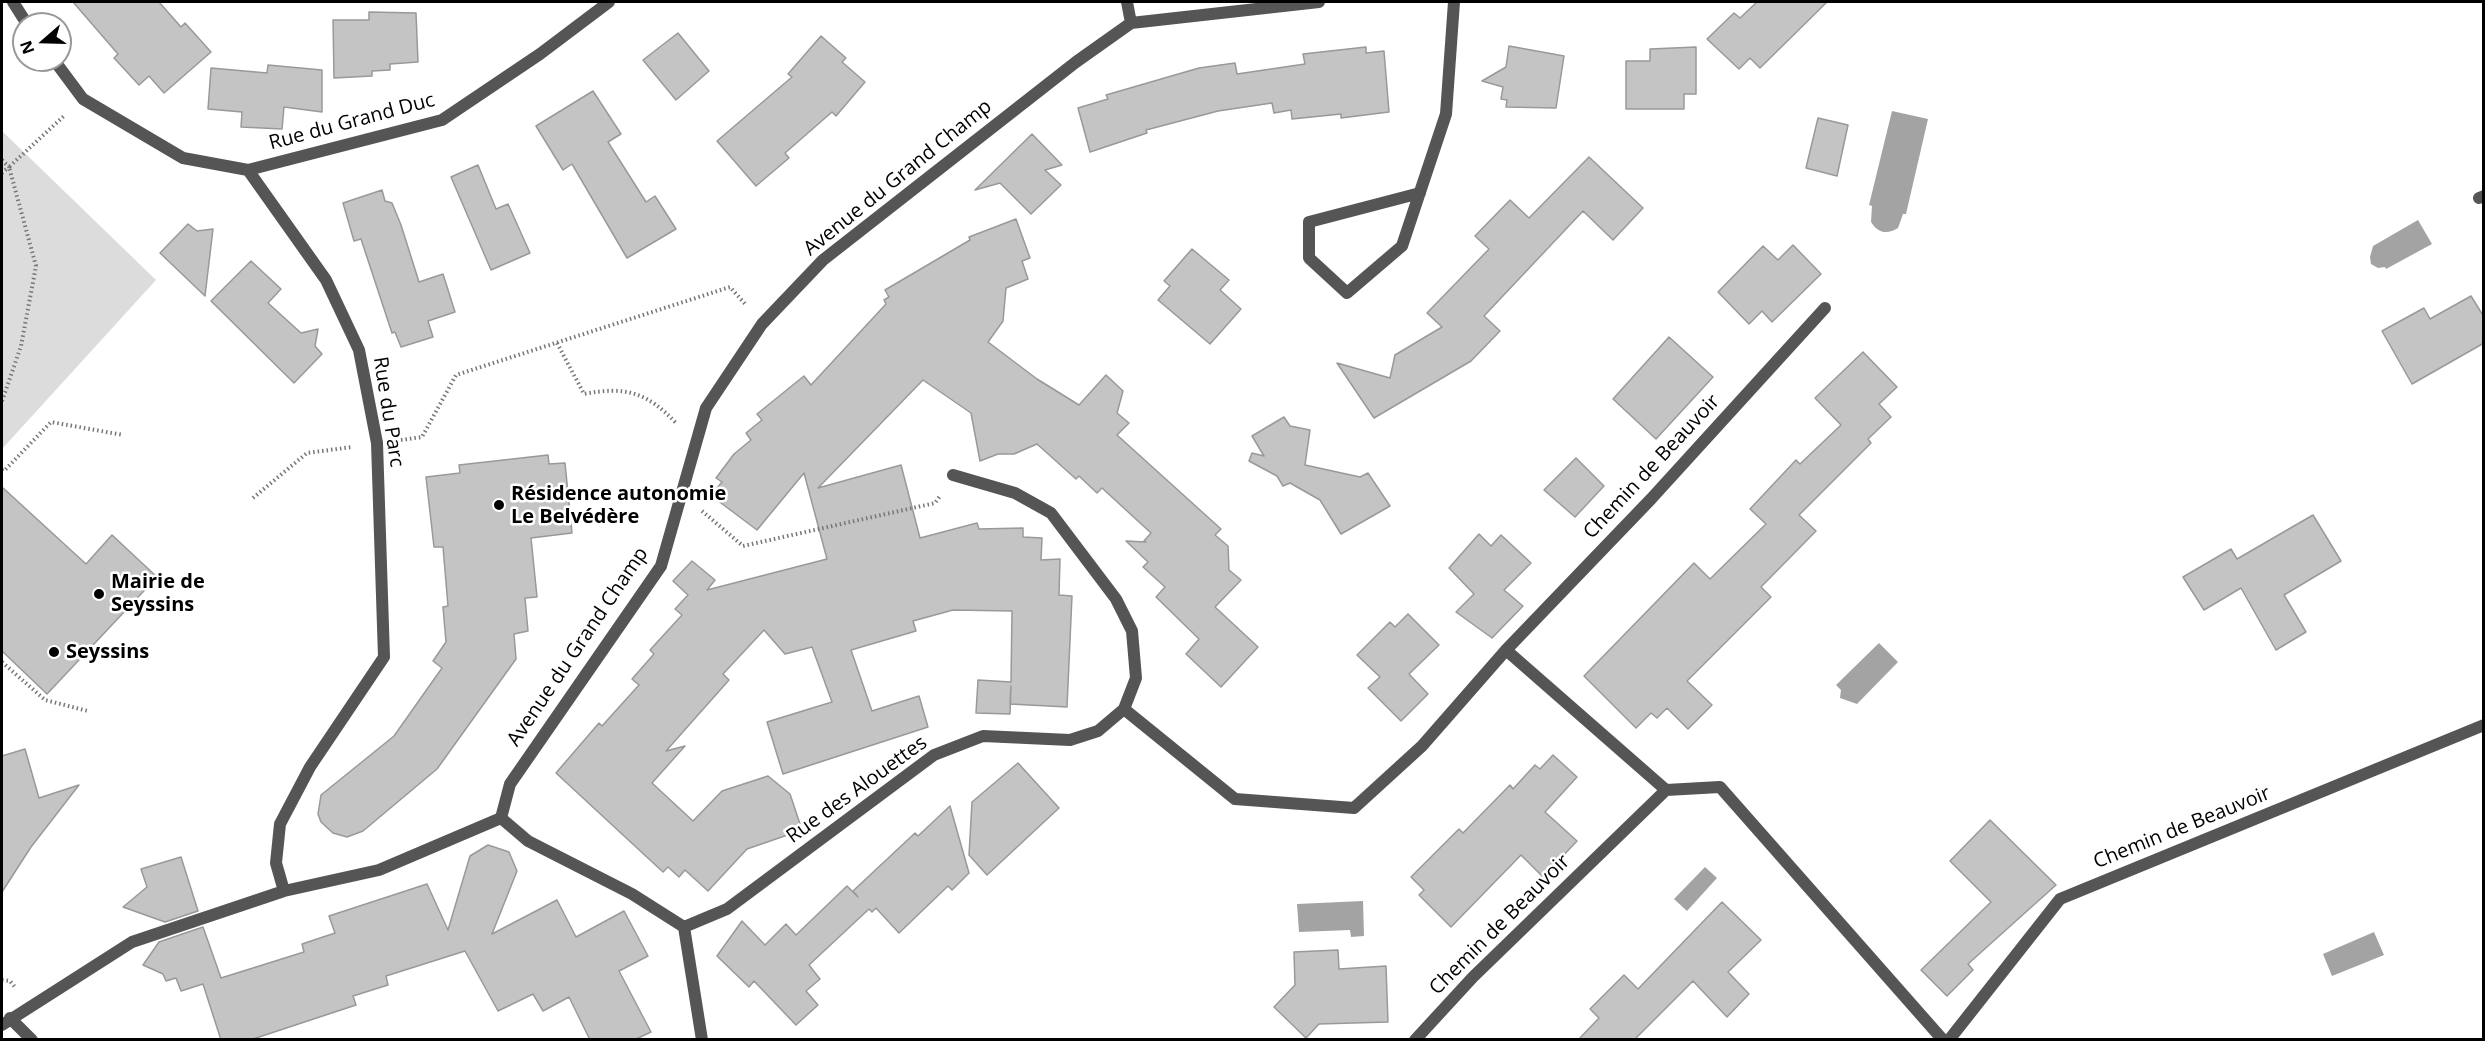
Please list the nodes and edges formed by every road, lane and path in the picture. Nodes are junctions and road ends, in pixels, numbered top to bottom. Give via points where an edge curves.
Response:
1 (609, 2) edge
2 (1126, 2) edge
3 (1319, 2) edge
4 (1454, 2) edge
5 (1131, 23) junction
6 (63, 72) edge
7 (83, 99) junction
8 (2, 160) edge
9 (9, 167) junction
10 (248, 170) junction
11 (2, 173) edge
12 (1420, 193) junction
13 (1825, 308) dead end
14 (762, 324) junction
15 (556, 343) junction
16 (2, 401) edge
17 (123, 435) dead end
18 (377, 443) junction
19 (695, 445) junction
20 (2, 470) edge
21 (953, 475) joint
22 (253, 498) dead end
23 (716, 521) dead end
24 (1506, 650) junction
25 (2, 662) edge
26 (1124, 709) junction
27 (88, 711) dead end
28 (2484, 725) edge
29 (1666, 790) junction
30 (501, 818) junction
31 (284, 891) junction
32 (684, 927) junction
33 (6, 1022) edge
34 (32, 1040) edge
35 (702, 1040) edge
36 (1415, 1040) edge
37 (1943, 1040) edge
38 (1949, 1040) edge

1 - 10 street, Rue du Grand Duc via 442,120
2 - 5 street
3 - 5 street
4 - 12 street via 1446,114
5 - 14 street, Avenue du Grand Champ via 823,260
6 - 7 street
7 - 9 path
7 - 10 street via 183,158
8 - 9 path
9 - 11 path
9 - 16 path via 36,266 21,346
10 - 18 street, Rue du Parc via 326,280 359,350
12 - 12 street via 1309,222 1309,258 1347,293 1402,246
13 - 24 street, Chemin de Beauvoir via 1651,499
14 - 15 path via 730,287
14 - 19 street, Avenue du Grand Champ via 706,408
15 - 18 path via 456,375 422,437
15 - 19 path via 584,394 611,389 640,394 665,411
17 - 20 path via 51,422
18 - 22 path via 307,453
18 - 31 street, Rue du Parc via 384,657 310,766 280,824 276,863
19 - 30 street, Avenue du Grand Champ via 661,566 510,784
21 - 23 path via 935,503 743,546
21 - 26 street, Rue des Alouettes via 1015,493 1051,513 1116,599 1132,631 1136,678
24 - 26 street, Chemin de Beauvoir via 1422,746 1354,808 1235,799
24 - 29 street
25 - 27 path via 45,700
26 - 32 street, Rue des Alouettes via 1098,731 1070,740 983,736 934,755 727,909
28 - 38 street, Chemin de Beauvoir via 2060,899
29 - 36 street, Chemin de Beauvoir via 1473,977
29 - 37 street via 1720,787
30 - 31 street via 379,870
30 - 32 street via 528,841 632,894
31 - 33 street via 132,942
32 - 35 street
33 - 34 street

